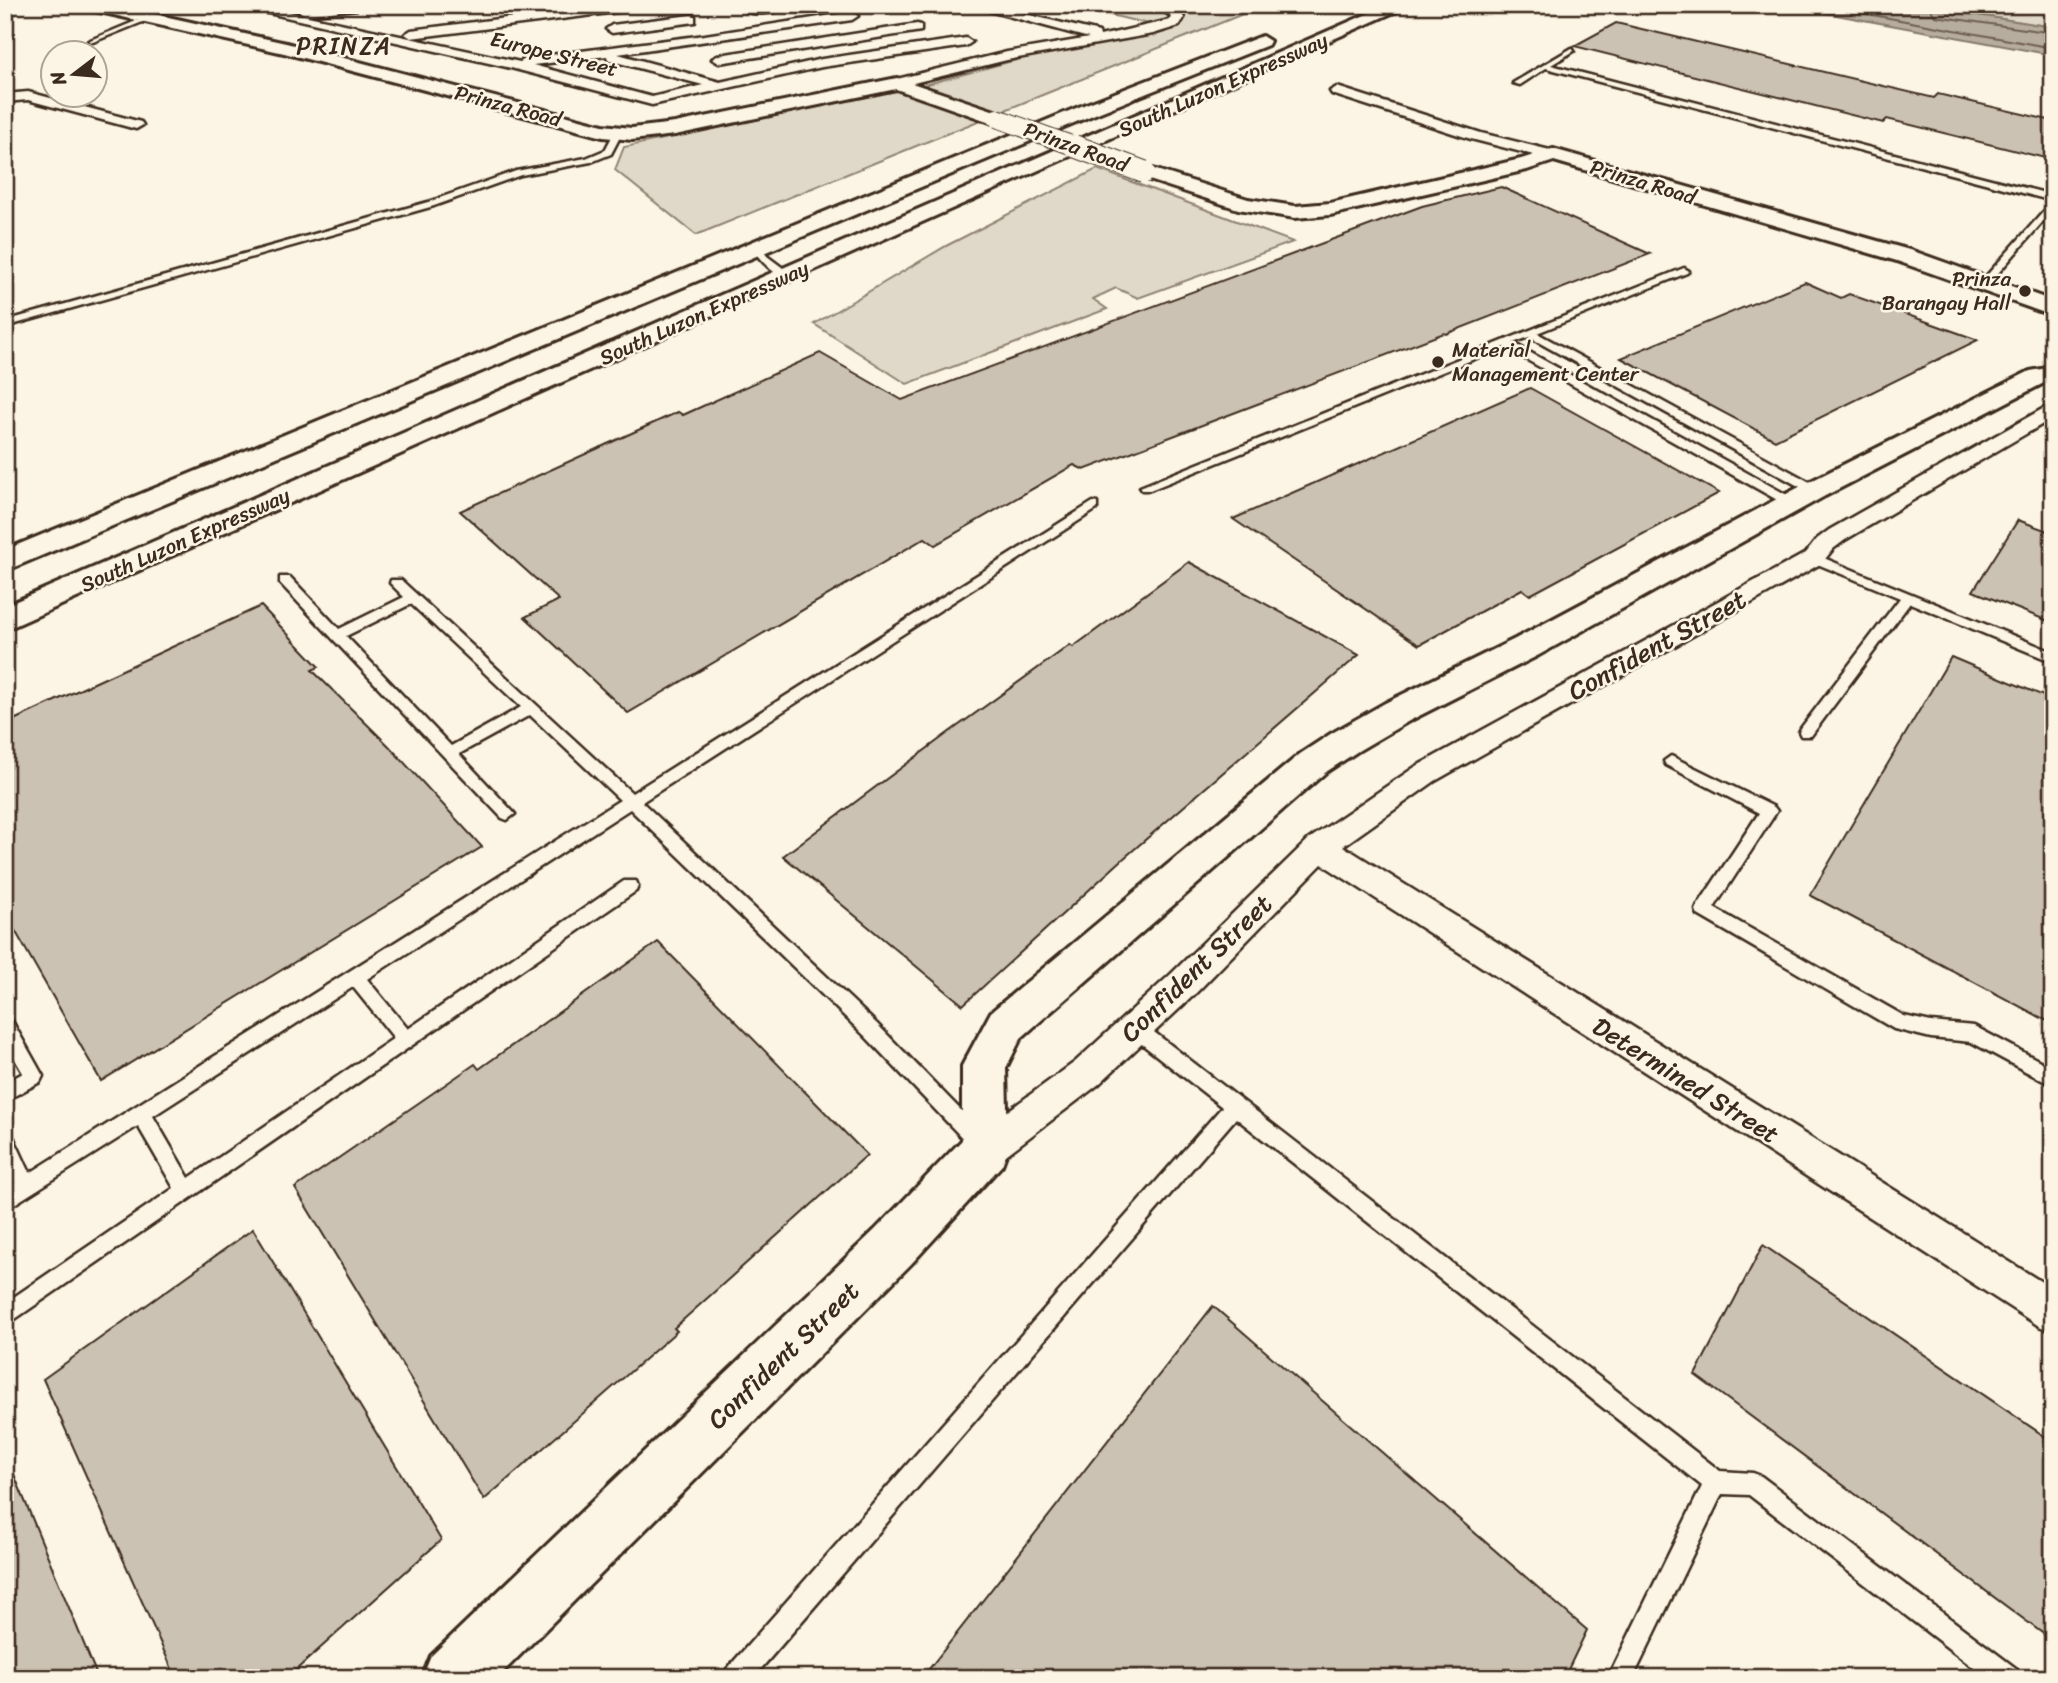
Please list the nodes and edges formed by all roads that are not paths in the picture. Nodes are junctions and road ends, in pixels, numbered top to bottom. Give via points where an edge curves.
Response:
1 (91, 5) edge
2 (190, 5) edge
3 (239, 5) edge
4 (357, 5) edge
5 (641, 5) edge
6 (681, 5) edge
7 (789, 5) edge
8 (840, 5) edge
9 (973, 5) edge
10 (1159, 5) edge
11 (1353, 7) dead end
12 (748, 8) edge
13 (1392, 10) edge
14 (150, 14) junction
15 (281, 14) junction
16 (865, 18) junction
17 (691, 19) junction
18 (374, 21) dead end
19 (335, 26) junction
20 (917, 28) junction
21 (765, 29) junction
22 (596, 31) dead end
23 (386, 37) junction
24 (1104, 37) junction
25 (98, 38) edge
26 (705, 39) junction
27 (966, 42) junction
28 (487, 45) dead end
29 (447, 50) junction
30 (1572, 50) dead end
31 (991, 51) dead end
32 (598, 53) junction
33 (719, 59) junction
34 (513, 64) junction
35 (1545, 66) junction
36 (897, 83) junction
37 (1517, 83) dead end
38 (1337, 91) dead end
39 (740, 95) junction
40 (5, 98) edge
41 (136, 125) dead end
42 (618, 133) junction
43 (1553, 155) junction
44 (2053, 198) edge
45 (2053, 204) edge
46 (757, 248) junction
47 (1684, 271) dead end
48 (788, 276) junction
49 (1983, 285) junction
50 (2053, 309) edge
51 (5, 324) edge
52 (1529, 333) junction
53 (1505, 343) junction
54 (2053, 375) edge
55 (2053, 409) edge
56 (1146, 487) dead end
57 (1804, 497) junction
58 (1093, 506) dead end
59 (1814, 558) junction
60 (5, 561) edge
61 (285, 580) dead end
62 (396, 583) dead end
63 (1908, 597) junction
64 (412, 598) junction
65 (47, 600) junction
66 (5, 619) edge
67 (5, 626) edge
68 (337, 635) junction
69 (2053, 657) edge
70 (531, 708) junction
71 (1807, 732) dead end
72 (450, 753) junction
73 (1671, 761) dead end
74 (631, 801) junction
75 (508, 814) dead end
76 (1320, 847) junction
77 (630, 886) dead end
78 (355, 977) junction
79 (5, 1025) edge
80 (1135, 1028) junction
81 (406, 1040) junction
82 (2053, 1078) edge
83 (5, 1093) edge
84 (1234, 1107) junction
85 (141, 1113) junction
86 (5, 1140) edge
87 (985, 1149) junction
88 (26, 1186) junction
89 (186, 1191) junction
90 (5, 1200) edge
91 (2053, 1312) edge
92 (5, 1316) edge
93 (1716, 1482) junction
94 (453, 1678) edge
95 (736, 1678) edge
96 (1620, 1678) edge
97 (2008, 1678) edge

1 - 14 main road, Prinza Road
2 - 14 street
3 - 15 street, Europe Street
4 - 15 street
5 - 23 street
6 - 17 street
7 - 12 street
8 - 16 street via 839,9
9 - 24 street
10 - 24 street via 1177,14 1175,23
11 - 46 main road, South Luzon Expressway via 1194,67
12 - 21 street
13 - 48 main road, South Luzon Expressway
14 - 25 lane
14 - 42 main road, Prinza Road
15 - 19 street, Europe Street
16 - 20 street
16 - 21 street
17 - 22 street
17 - 26 street
18 - 19 street
19 - 23 street, Europe Street
20 - 27 street
20 - 33 street
21 - 26 street
23 - 29 street, Europe Street
24 - 36 street
26 - 32 street
26 - 33 street
27 - 31 street
27 - 39 street, Europe Street via 822,63
28 - 29 street
29 - 34 street, Europe Street
30 - 35 lane
32 - 34 street
32 - 39 street
33 - 39 street
34 - 39 street, Europe Street via 652,101
35 - 37 lane
35 - 44 lane
36 - 39 main road, Prinza Road
36 - 43 main road, Prinza Road, bridge via 1143,172 1245,205 1295,212 1330,209
38 - 43 street via 1476,136
39 - 42 main road, Prinza Road via 675,129
40 - 41 street via 28,96
42 - 51 lane via 608,152 588,160 519,173 431,204
43 - 49 main road, Prinza Road via 1905,256
45 - 49 lane
46 - 48 lane
46 - 60 main road, South Luzon Expressway
47 - 52 lane
48 - 65 main road, South Luzon Expressway
49 - 50 main road, Prinza Road
52 - 53 lane
52 - 57 lane
53 - 56 lane
53 - 57 lane
54 - 57 main road via 2039,376
55 - 59 street, Confident Street via 1825,544
57 - 87 main road via 1397,712 1313,763 1006,1025 984,1066
58 - 74 lane
59 - 63 lane
59 - 76 street, Confident Street via 1425,774
61 - 68 lane
62 - 64 lane
63 - 69 lane
63 - 71 lane
64 - 68 lane
64 - 70 lane
65 - 66 main road, South Luzon Expressway
65 - 67 main road
68 - 72 lane
70 - 72 lane
70 - 74 lane
72 - 75 lane
73 - 82 lane via 1769,811 1704,911 1900,1023 1974,1034
74 - 78 lane
74 - 87 lane via 871,1030
76 - 80 street, Confident Street
76 - 91 street, Determined Street
77 - 81 lane
78 - 81 lane
78 - 85 lane
79 - 83 lane via 34,1076
80 - 84 lane
80 - 87 street, Confident Street via 1087,1073
81 - 89 lane
84 - 93 lane
84 - 95 lane
85 - 88 lane
85 - 89 lane
86 - 88 lane
87 - 94 main road, Confident Street via 893,1247
88 - 90 lane
89 - 92 lane
93 - 96 lane
93 - 97 lane via 1753,1484

